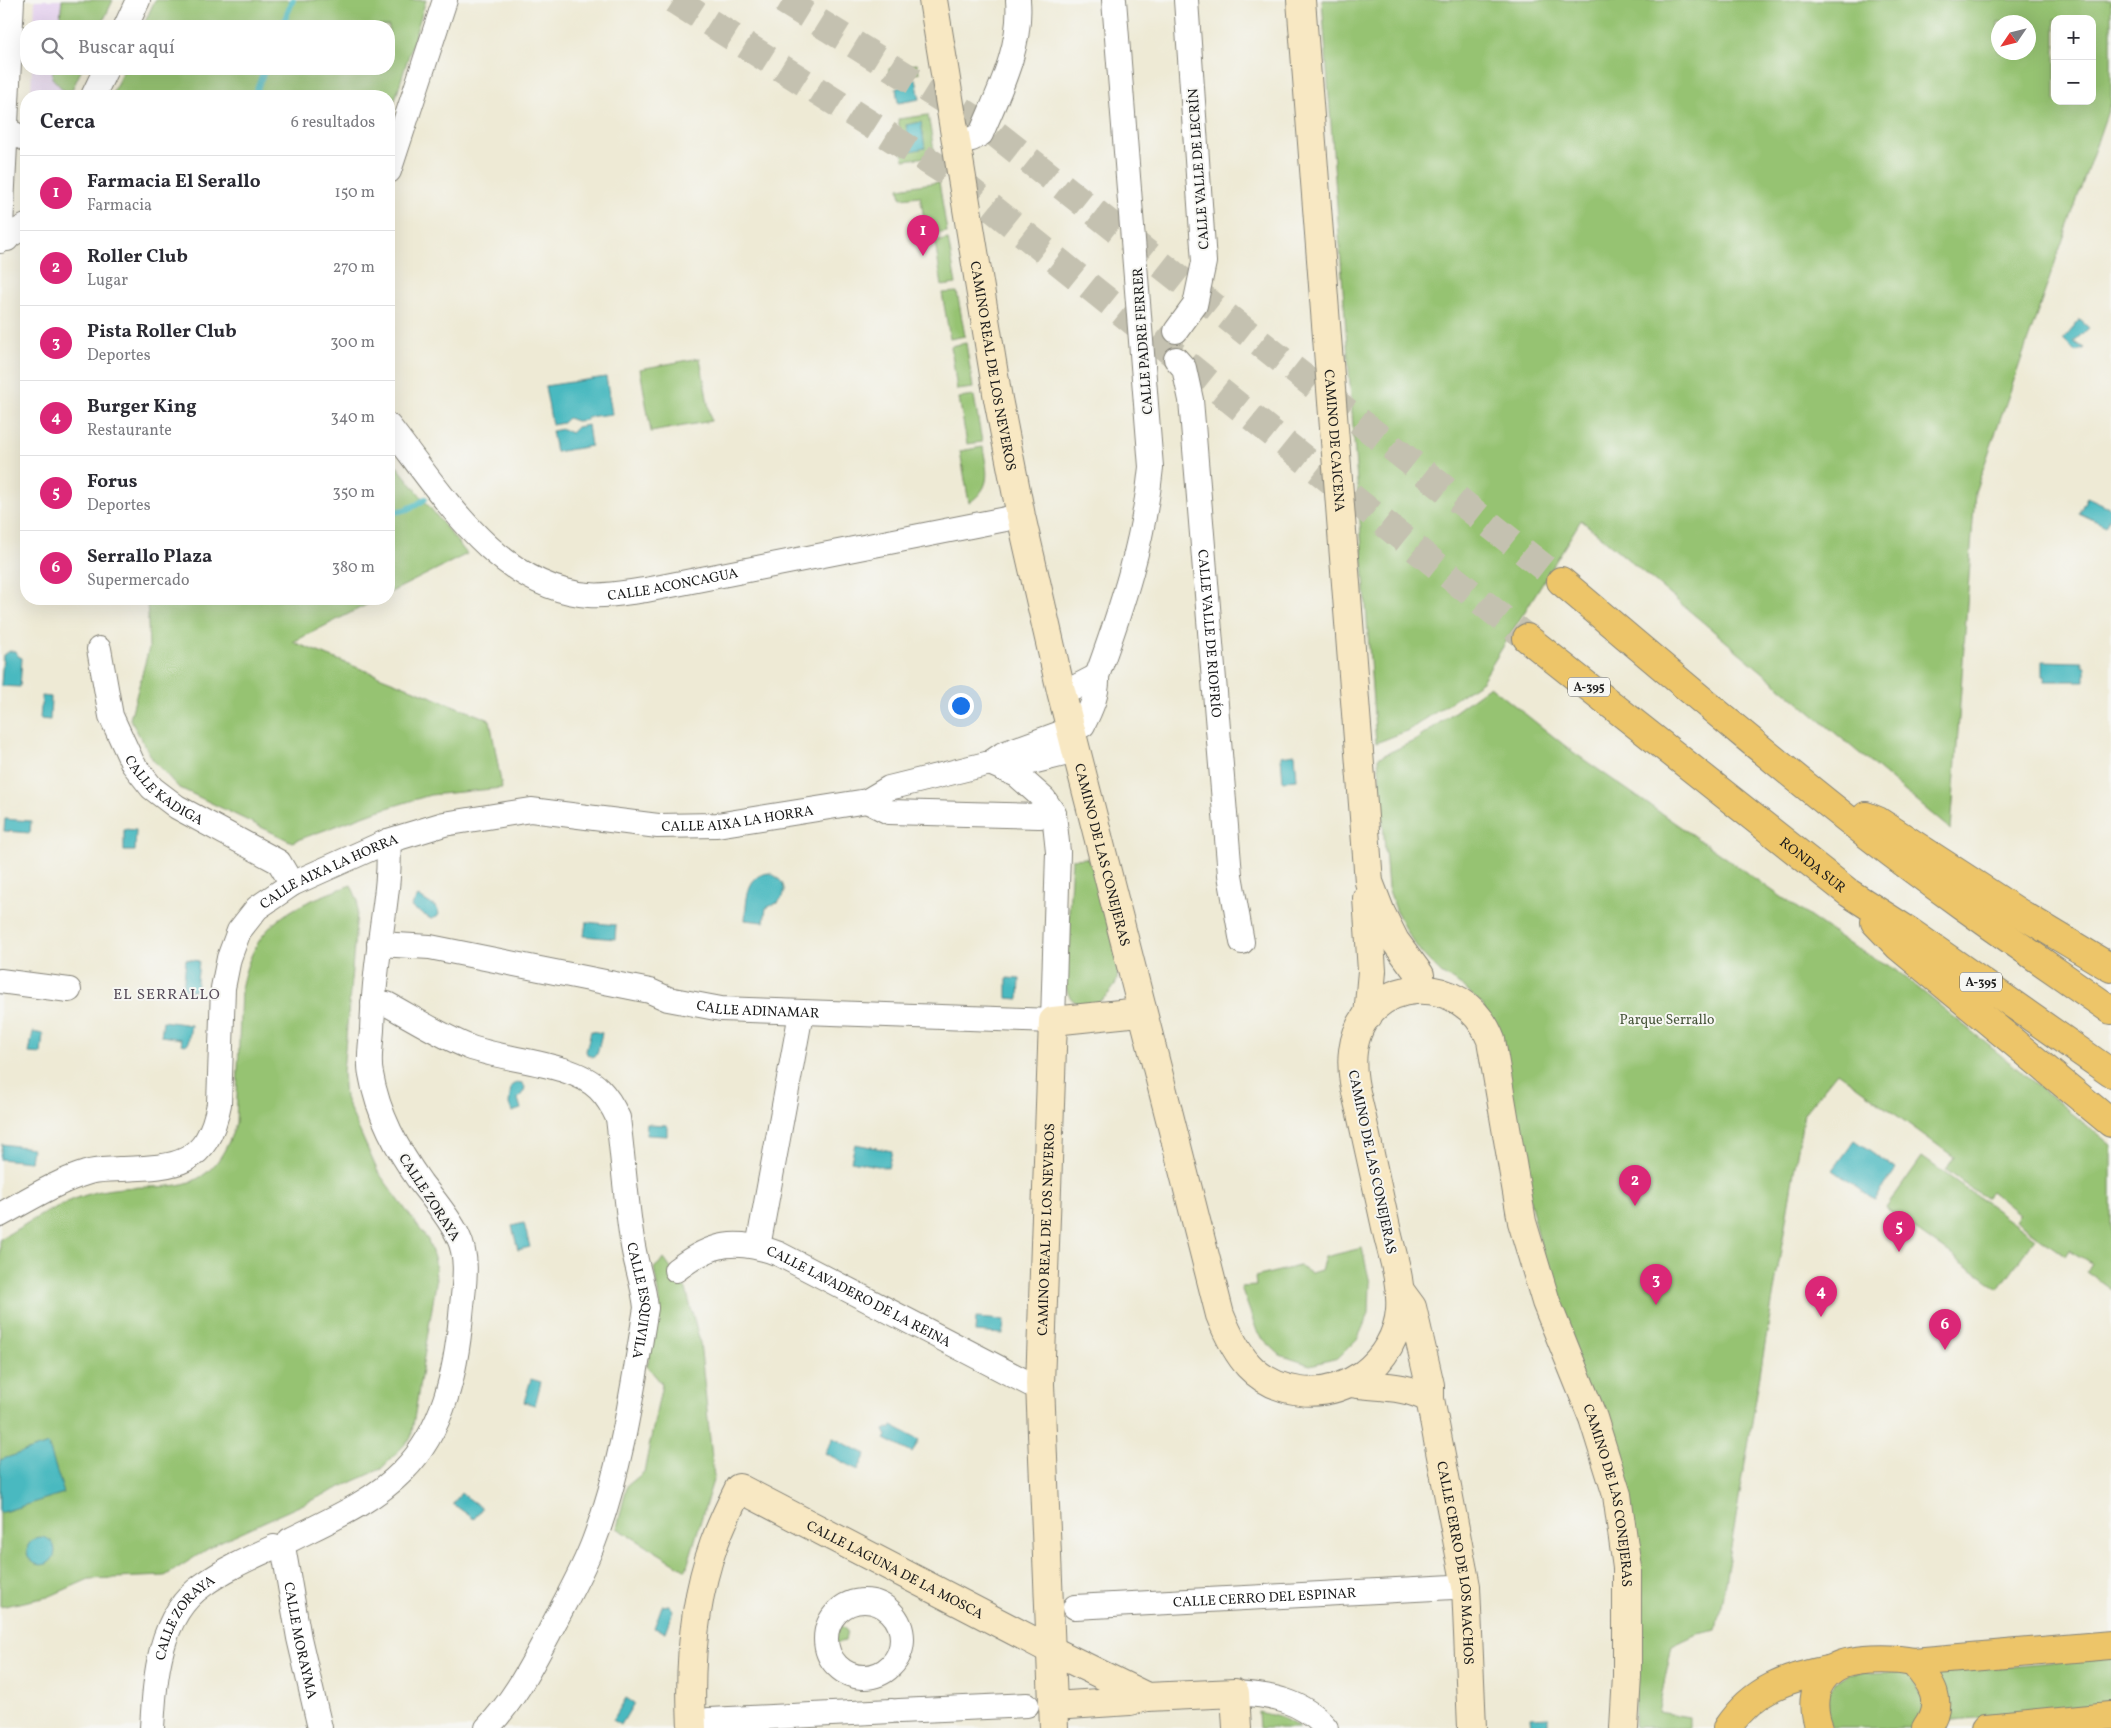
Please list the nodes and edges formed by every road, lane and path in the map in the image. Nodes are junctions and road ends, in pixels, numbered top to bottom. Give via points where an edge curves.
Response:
1 (12, 0) edge
2 (138, 0) edge
3 (445, 0) edge
4 (933, 0) edge
5 (1018, 0) edge
6 (1114, 0) edge
7 (1186, 0) edge
8 (1301, 0) edge
9 (129, 20) edge
10 (103, 75) edge
11 (97, 90) edge
12 (16, 135) edge
13 (957, 142) junction
14 (395, 152) edge
15 (11, 236) edge
16 (1176, 331) junction
17 (1142, 333) junction
18 (1176, 358) junction
19 (1144, 362) junction
20 (395, 434) edge
21 (1020, 516) junction
22 (1561, 581) tunnel mouth
23 (1527, 638) tunnel mouth
24 (99, 648) dead end
25 (1097, 676) junction
26 (1061, 691) junction
27 (1074, 741) junction
28 (997, 766) junction
29 (1822, 797) junction
30 (867, 801) junction
31 (1054, 814) junction
32 (388, 841) junction
33 (292, 884) junction
34 (1849, 893) junction
35 (1242, 942) dead end
36 (379, 944) junction
37 (1379, 953) junction
38 (2111, 968) edge
39 (0, 981) edge
40 (1422, 989) junction
41 (69, 990) dead end
42 (1390, 997) junction
43 (373, 1003) junction
44 (1142, 1009) junction
45 (2111, 1010) edge
46 (1368, 1016) junction
47 (1052, 1021) junction
48 (799, 1024) dead end
49 (2111, 1073) edge
50 (2111, 1123) edge
51 (0, 1215) edge
52 (760, 1236) dead end
53 (676, 1270) dead end
54 (1399, 1289) junction
55 (1349, 1383) junction
56 (1040, 1384) junction
57 (1430, 1399) junction
58 (282, 1546) junction
59 (1453, 1587) dead end
60 (1075, 1607) dead end
61 (2111, 1646) edge
62 (1051, 1650) junction
63 (1913, 1662) junction
64 (1832, 1669) junction
65 (1235, 1693) junction
66 (1147, 1697) junction
67 (1027, 1704) dead end
68 (2111, 1716) edge
69 (1054, 1717) edge
70 (700, 1724) edge
71 (152, 1728) edge
72 (320, 1728) edge
73 (487, 1728) edge
74 (1236, 1728) edge
75 (1326, 1728) edge
76 (1472, 1728) edge
77 (1624, 1728) edge
78 (1727, 1728) edge
79 (1819, 1728) edge
80 (1926, 1728) edge
81 (1986, 1728) edge

1 - 12 street
2 - 9 street
3 - 14 street
4 - 13 street, CAMINO REAL DE LOS NEVEROS
5 - 13 street via 1017,38 981,134
6 - 17 street, CALLE PADRE FERRER
7 - 16 street, CALLE VALLE DE LECRÍN via 1204,262 1195,305
8 - 37 street, CAMINO DE CAICENA via 1370,882 1381,914
10 - 11 street
12 - 15 street via 1,227
13 - 21 street, CAMINO REAL DE LOS NEVEROS
16 - 17 street
16 - 18 street
17 - 19 street, CALLE PADRE FERRER
18 - 19 street
18 - 35 street, CALLE VALLE DE RIOFRÍO via 1184,368 1191,400 1230,875
19 - 25 street, CALLE PADRE FERRER via 1151,467 1147,506 1128,585
20 - 21 street, CALLE ACONCAGUA via 475,534 503,560 531,578 561,590 589,595 646,590
21 - 26 street, CAMINO REAL DE LOS NEVEROS
22 - 29 main road
23 - 34 main road, RONDA SUR / A-395
24 - 33 street, CALLE KADIGA via 111,716 132,764 152,788 177,807 279,862
25 - 26 street
25 - 27 street, CALLE PADRE FERRER via 1090,711
26 - 27 street, CAMINO REAL DE LOS NEVEROS
27 - 28 street, CALLE AIXA LA HORRA
27 - 44 street, CAMINO DE LAS CONEJERAS
28 - 30 street, CALLE AIXA LA HORRA via 889,788
28 - 31 street via 1017,775 1044,799
29 - 38 main road via 1878,821
29 - 45 main road via 1973,913
30 - 31 street via 889,812
30 - 32 street, CALLE AIXA LA HORRA via 717,825 668,826 531,810 444,824
31 - 47 street, CAMINO REAL DE LOS NEVEROS via 1058,852
32 - 33 street, CALLE AIXA LA HORRA
32 - 36 street, CALLE ZORAYA via 390,867
33 - 51 street, CALLE AIXA LA HORRA via 257,908 239,931 229,958 224,988 216,1123 195,1154 181,1163 163,1168 88,1172
34 - 49 main road, RONDA SUR / A-395
34 - 50 main road via 1898,947
36 - 43 street, CALLE ZORAYA
36 - 47 street, CALLE ADINAMAR via 430,947 650,991 668,999 721,1009
37 - 40 street, CAMINO DE CAICENA via 1420,975
37 - 42 street, CAMINO DE CAICENA
37 - 46 street
39 - 41 street
40 - 42 street, CAMINO DE LAS CONEJERAS
40 - 77 street, CAMINO DE LAS CONEJERAS via 1440,991 1464,1002 1487,1030 1496,1061 1522,1222 1546,1302 1610,1467 1627,1568
42 - 46 street, CAMINO DE LAS CONEJERAS
43 - 58 street, CALLE ZORAYA via 370,1071 376,1102 395,1143 459,1237 464,1256 458,1345 447,1397 418,1455 402,1473 373,1495
43 - 73 street, CALLE ESQUIVILA via 387,1004 469,1047 584,1079 605,1096 618,1118 632,1241 646,1308 616,1468 594,1542 577,1579 520,1688
44 - 47 street, CALLE ADINAMAR
44 - 55 street, CAMINO DE LAS CONEJERAS via 1220,1315 1235,1348 1254,1371 1281,1386 1308,1392
46 - 54 street, CAMINO DE LAS CONEJERAS via 1354,1043 1353,1067 1357,1099
47 - 56 street, CAMINO REAL DE LOS NEVEROS
48 - 52 street
53 - 56 street, CALLE LAVADERO DE LA REINA via 696,1255 718,1247 758,1246 1030,1384
54 - 55 street, CAMINO DE LAS CONEJERAS via 1398,1323 1389,1345 1377,1363
54 - 57 street, CALLE CERRO DE LOS MACHOS via 1412,1307 1430,1385
55 - 57 street via 1402,1388
56 - 62 street, CAMINO REAL DE LOS NEVEROS
57 - 76 street, CALLE CERRO DE LOS MACHOS via 1466,1586
58 - 71 street, CALLE ZORAYA via 240,1563 201,1586 183,1605 162,1646
58 - 72 street, CALLE MORAYMA
59 - 60 street, CALLE CERRO DEL ESPINAR
61 - 63 main road
62 - 66 street, CALLE LAGUNA DE LA MOSCA
62 - 69 street, CAMINO REAL DE LOS NEVEROS
62 - 70 street, CALLE LAGUNA DE LA MOSCA via 739,1488 714,1545 704,1579 690,1664
63 - 64 main road via 1859,1661
63 - 80 main road via 1935,1693 1934,1714
64 - 78 main road via 1802,1675 1773,1686 1751,1699
64 - 79 main road via 1821,1681 1812,1703
65 - 66 street
65 - 74 street
65 - 75 street via 1273,1696 1298,1704
66 - 69 street
67 - 70 street via 852,1706
68 - 81 main road

